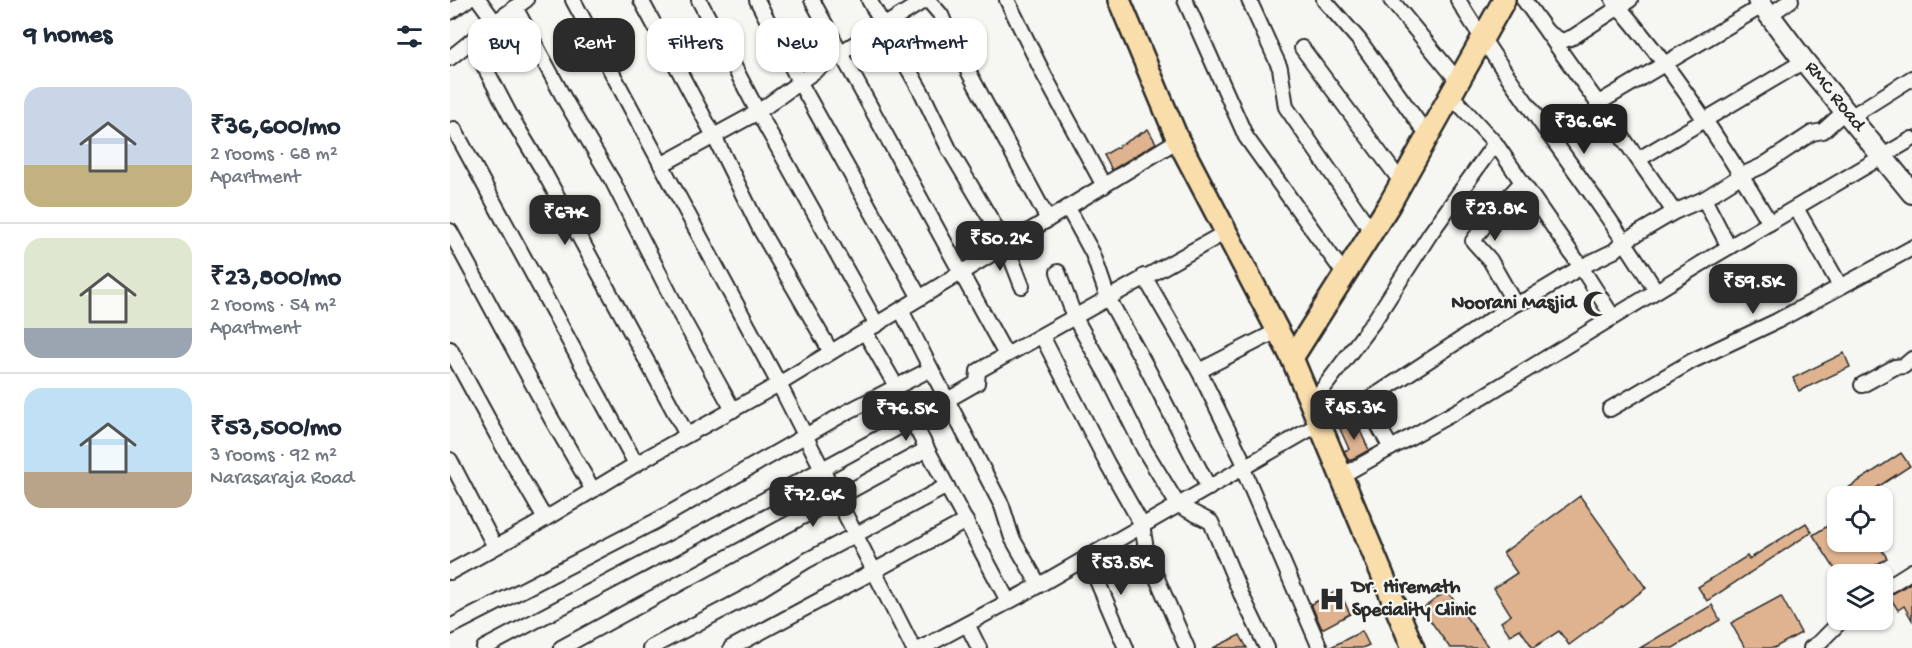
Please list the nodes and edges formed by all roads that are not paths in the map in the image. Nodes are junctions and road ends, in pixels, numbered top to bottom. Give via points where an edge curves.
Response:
1 (466, 0) edge
2 (479, 0) edge
3 (573, 0) edge
4 (640, 0) edge
5 (699, 0) edge
6 (757, 0) edge
7 (812, 0) edge
8 (869, 0) edge
9 (927, 0) edge
10 (1007, 0) edge
11 (1119, 0) edge
12 (1185, 0) edge
13 (1249, 0) edge
14 (1324, 0) edge
15 (1391, 0) edge
16 (1458, 0) edge
17 (1504, 0) edge
18 (1524, 0) edge
19 (1791, 0) edge
20 (1621, 2) edge
21 (521, 4) edge
22 (1765, 4) edge
23 (450, 12) edge
24 (492, 18) edge
25 (501, 18) edge
26 (879, 18) edge
27 (897, 18) edge
28 (942, 18) edge
29 (1547, 32) junction
30 (1482, 40) junction
31 (468, 43) edge
32 (851, 46) edge
33 (1302, 48) dead end
34 (840, 53) junction
35 (450, 58) edge
36 (1804, 61) junction
37 (1664, 63) junction
38 (487, 72) edge
39 (910, 72) edge
40 (969, 72) edge
41 (1912, 78) edge
42 (800, 82) junction
43 (1454, 88) junction
44 (1597, 105) junction
45 (758, 112) junction
46 (1850, 112) junction
47 (1705, 120) junction
48 (454, 129) dead end
49 (714, 136) junction
50 (1428, 136) junction
51 (1912, 139) edge
52 (1178, 140) junction
53 (1495, 143) junction
54 (1885, 156) junction
55 (1639, 159) junction
56 (661, 165) junction
57 (1742, 175) junction
58 (1402, 183) junction
59 (1521, 183) junction
60 (1912, 184) edge
61 (1104, 186) junction
62 (1912, 193) edge
63 (1704, 199) junction
64 (1068, 208) junction
65 (1796, 208) junction
66 (1674, 212) junction
67 (1046, 221) junction
68 (1770, 223) junction
69 (450, 231) edge
70 (1226, 231) junction
71 (1372, 232) junction
72 (1625, 241) junction
73 (1006, 245) junction
74 (1729, 247) junction
75 (1912, 248) edge
76 (1581, 267) junction
77 (962, 272) junction
78 (1058, 272) dead end
79 (1345, 275) junction
80 (1144, 276) junction
81 (1022, 286) dead end
82 (1840, 286) junction
83 (1656, 291) junction
84 (920, 298) junction
85 (1108, 298) junction
86 (1515, 304) junction
87 (901, 309) junction
88 (1612, 317) junction
89 (1075, 318) junction
90 (871, 328) junction
91 (1277, 331) junction
92 (1042, 336) junction
93 (450, 349) edge
94 (831, 352) junction
95 (1006, 355) junction
96 (1292, 358) junction
97 (1912, 359) edge
98 (931, 369) junction
99 (1199, 371) junction
100 (779, 384) junction
101 (1863, 385) dead end
102 (896, 386) junction
103 (946, 400) junction
104 (1610, 409) dead end
105 (733, 410) junction
106 (1316, 416) junction
107 (912, 420) junction
108 (687, 435) junction
109 (806, 436) junction
110 (1391, 448) junction
111 (927, 449) junction
112 (450, 460) edge
113 (636, 464) junction
114 (1244, 468) junction
115 (823, 469) junction
116 (1341, 476) junction
117 (947, 486) junction
118 (1209, 488) junction
119 (593, 490) junction
120 (837, 496) junction
121 (1178, 505) junction
122 (545, 519) junction
123 (966, 521) junction
124 (1142, 525) junction
125 (856, 536) junction
126 (495, 547) junction
127 (1087, 557) junction
128 (874, 571) junction
129 (1912, 571) edge
130 (450, 572) edge
131 (1893, 583) edge
132 (1039, 585) junction
133 (1008, 601) junction
134 (967, 624) junction
135 (450, 627) edge
136 (1832, 630) edge
137 (927, 647) edge
138 (484, 648) edge
139 (561, 648) edge
140 (650, 648) edge
141 (731, 648) edge
142 (913, 648) edge
143 (980, 648) edge
144 (1126, 648) edge
145 (1187, 648) edge
146 (1267, 648) edge
147 (1320, 648) edge
148 (1413, 648) edge
149 (1810, 648) edge

1 - 23 street
2 - 24 street
3 - 56 street
4 - 49 street
5 - 45 street
6 - 42 street
7 - 34 street
8 - 26 street
9 - 27 street
9 - 28 street
10 - 61 street
11 - 52 main road
12 - 79 street via 1246,137
13 - 71 street via 1281,68 1286,107
14 - 50 street via 1359,40
15 - 43 street
16 - 30 street
17 - 30 main road
18 - 29 street
19 - 22 street
20 - 29 street via 1573,37 1562,41
20 - 37 street
21 - 25 street
21 - 105 street via 566,102 613,182
22 - 36 street, RMC Road
22 - 37 street
22 - 46 street, RMC Road
29 - 44 street
30 - 43 main road
30 - 72 street
31 - 35 street
32 - 34 street
33 - 58 street
34 - 42 street
34 - 77 street
36 - 46 street, RMC Road
36 - 47 street
37 - 44 street
37 - 47 street
38 - 108 street
39 - 73 street via 949,149
40 - 67 street
41 - 46 street
42 - 45 street
42 - 84 street
43 - 50 main road
43 - 53 street
44 - 55 street
45 - 49 street
45 - 90 street
46 - 54 street, RMC Road
46 - 57 street
47 - 55 street
47 - 57 street
48 - 113 street
49 - 56 street
49 - 94 street via 760,229
50 - 58 main road
51 - 54 street
52 - 61 street
52 - 70 main road
53 - 59 street
53 - 106 street via 1374,321 1319,394
54 - 60 street, RMC Road
54 - 62 street, RMC Road
54 - 65 street
55 - 66 street
56 - 100 street
57 - 63 street
57 - 68 street
58 - 71 main road
59 - 76 street
59 - 86 street via 1473,241 1490,260
61 - 64 street
63 - 66 street
63 - 74 street
64 - 67 street
64 - 85 street via 1093,254
65 - 68 street
65 - 82 street
66 - 72 street
67 - 73 street
68 - 74 street
69 - 119 street
70 - 80 street
70 - 91 main road
71 - 79 main road
72 - 76 street
72 - 83 street
73 - 77 street
73 - 81 street
74 - 83 street
75 - 82 street
76 - 86 street
76 - 88 street
77 - 84 street
77 - 95 street
78 - 89 street
79 - 96 main road
80 - 85 street
80 - 99 street
82 - 104 street via 1692,361
83 - 88 street
84 - 87 street
85 - 89 street
85 - 118 street
86 - 110 street via 1365,402
87 - 90 street
87 - 98 street
88 - 110 street
89 - 92 street
89 - 121 street
90 - 94 street
90 - 102 street
91 - 96 main road
91 - 99 street
92 - 95 street
92 - 124 street
93 - 122 street
94 - 100 street
95 - 103 street via 978,371 977,383
96 - 106 main road
97 - 101 street
98 - 102 street
98 - 103 street
99 - 114 street
100 - 105 street
100 - 109 street
102 - 109 street
103 - 107 street
103 - 132 street
105 - 108 street
106 - 114 street
106 - 116 main road
107 - 111 street
107 - 115 street
108 - 113 street
109 - 115 street
109 - 135 street via 656,521
110 - 116 street
111 - 117 street
111 - 120 street
112 - 126 street
113 - 119 street
114 - 118 street
114 - 147 street
115 - 120 street
115 - 138 street
116 - 148 main road
117 - 123 street
117 - 125 street
118 - 121 street
119 - 122 street
120 - 125 street
120 - 139 street
121 - 124 street
121 - 146 street via 1211,522
122 - 126 street
123 - 128 street
123 - 133 street
124 - 127 street
124 - 145 street via 1148,555
125 - 128 street
125 - 140 street
126 - 130 street
127 - 132 street
127 - 144 street
128 - 141 street
128 - 142 street
129 - 131 street
132 - 133 street
133 - 134 street
134 - 137 street
134 - 143 street
136 - 149 street

